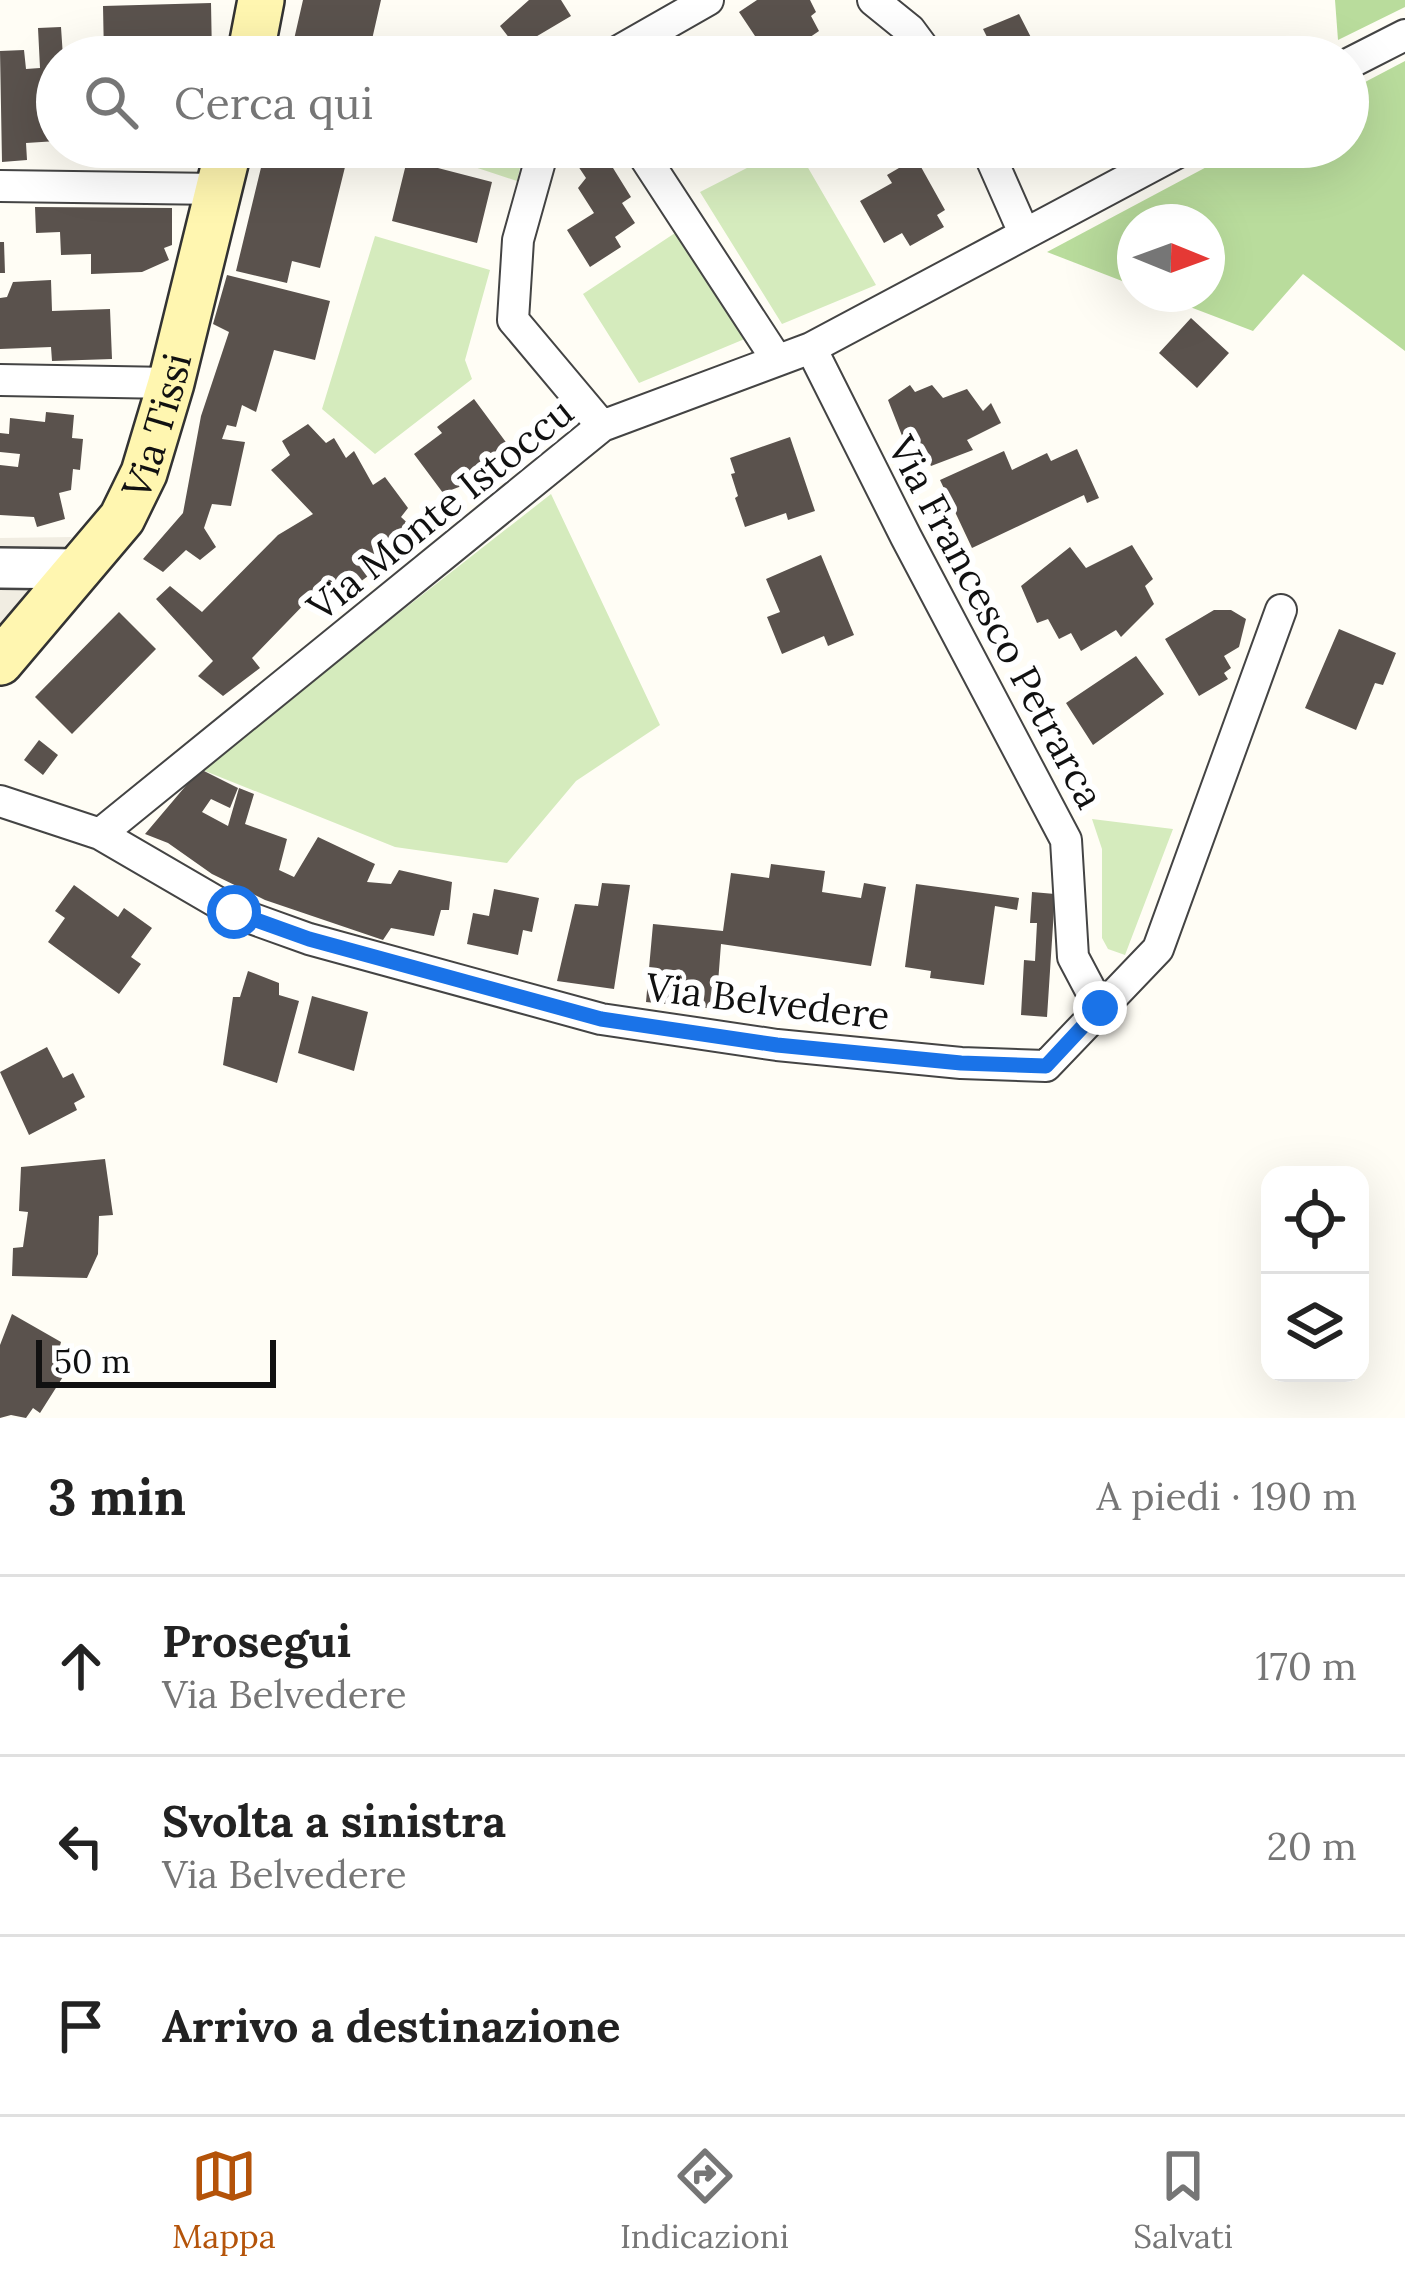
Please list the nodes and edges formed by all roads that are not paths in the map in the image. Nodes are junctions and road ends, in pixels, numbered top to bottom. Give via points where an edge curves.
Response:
1 (261, 0) edge
2 (708, 0) edge
3 (873, 0) edge
4 (1405, 35) edge
5 (254, 36) edge
6 (645, 36) edge
7 (914, 36) edge
8 (1369, 53) edge
9 (224, 168) edge
10 (538, 168) edge
11 (652, 168) edge
12 (995, 168) edge
13 (1148, 168) edge
14 (0, 186) edge
15 (1024, 233) junction
16 (811, 348) junction
17 (778, 360) junction
18 (0, 380) edge
19 (171, 383) junction
20 (602, 426) junction
21 (0, 568) edge
22 (82, 569) junction
23 (1281, 610) dead end
24 (0, 662) edge
25 (0, 801) edge
26 (100, 834) junction
27 (1100, 1008) junction

1 - 5 main road
2 - 6 street
3 - 7 street
4 - 8 street
9 - 14 street
9 - 19 main road, Via Tissi
10 - 20 street via 518,240 513,320
11 - 17 street
12 - 15 street
13 - 15 street, Via Monte Istoccu
15 - 16 street, Via Monte Istoccu
16 - 17 street, Via Monte Istoccu
16 - 27 street, Via Francesco Petrarca via 1066,841 1073,957
17 - 20 street, Via Monte Istoccu
18 - 19 street
19 - 22 main road, Via Tissi via 144,473
20 - 26 street, Via Monte Istoccu
21 - 22 street
22 - 24 main road, Via Tissi
23 - 27 street, Via Belvedere via 1158,949
25 - 26 street, Via Belvedere
26 - 27 street, Via Belvedere via 234,912 601,1019 777,1045 1046,1066

